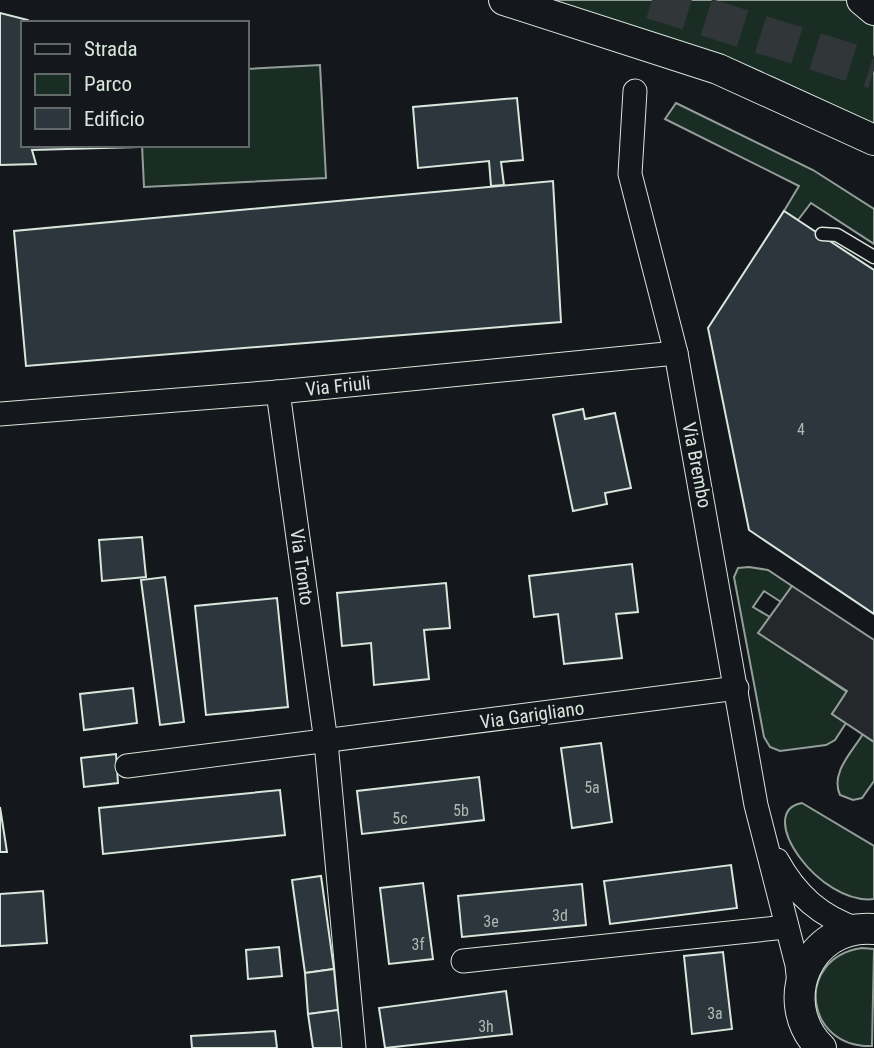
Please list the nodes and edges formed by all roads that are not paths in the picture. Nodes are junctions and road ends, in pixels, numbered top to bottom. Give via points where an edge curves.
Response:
1 (504, 0) edge
2 (862, 0) edge
3 (874, 10) edge
4 (635, 91) dead end
5 (874, 140) edge
6 (821, 234) dead end
7 (874, 257) edge
8 (676, 353) junction
9 (278, 392) junction
10 (0, 414) edge
11 (737, 688) junction
12 (326, 742) junction
13 (127, 766) dead end
14 (765, 839) junction
15 (786, 927) junction
16 (866, 929) edge
17 (463, 961) dead end
18 (799, 985) junction
19 (812, 1041) edge
20 (354, 1048) edge

1 - 5 street via 718,69
2 - 3 street
4 - 8 street, Via Brembo via 630,174
6 - 7 lane via 837,235
8 - 9 street, Via Friuli
8 - 11 street, Via Brembo
9 - 10 street, Via Friuli
9 - 12 street, Via Tronto
11 - 12 street, Via Garigliano
11 - 14 street, Via Brembo
12 - 13 street
12 - 20 street, Via Tronto
14 - 15 street, Via Brembo
14 - 16 street, Via Brembo via 808,902 834,919
15 - 17 street
15 - 18 street, Via Brembo
16 - 18 street via 835,937 818,949
18 - 19 street via 799,1009

